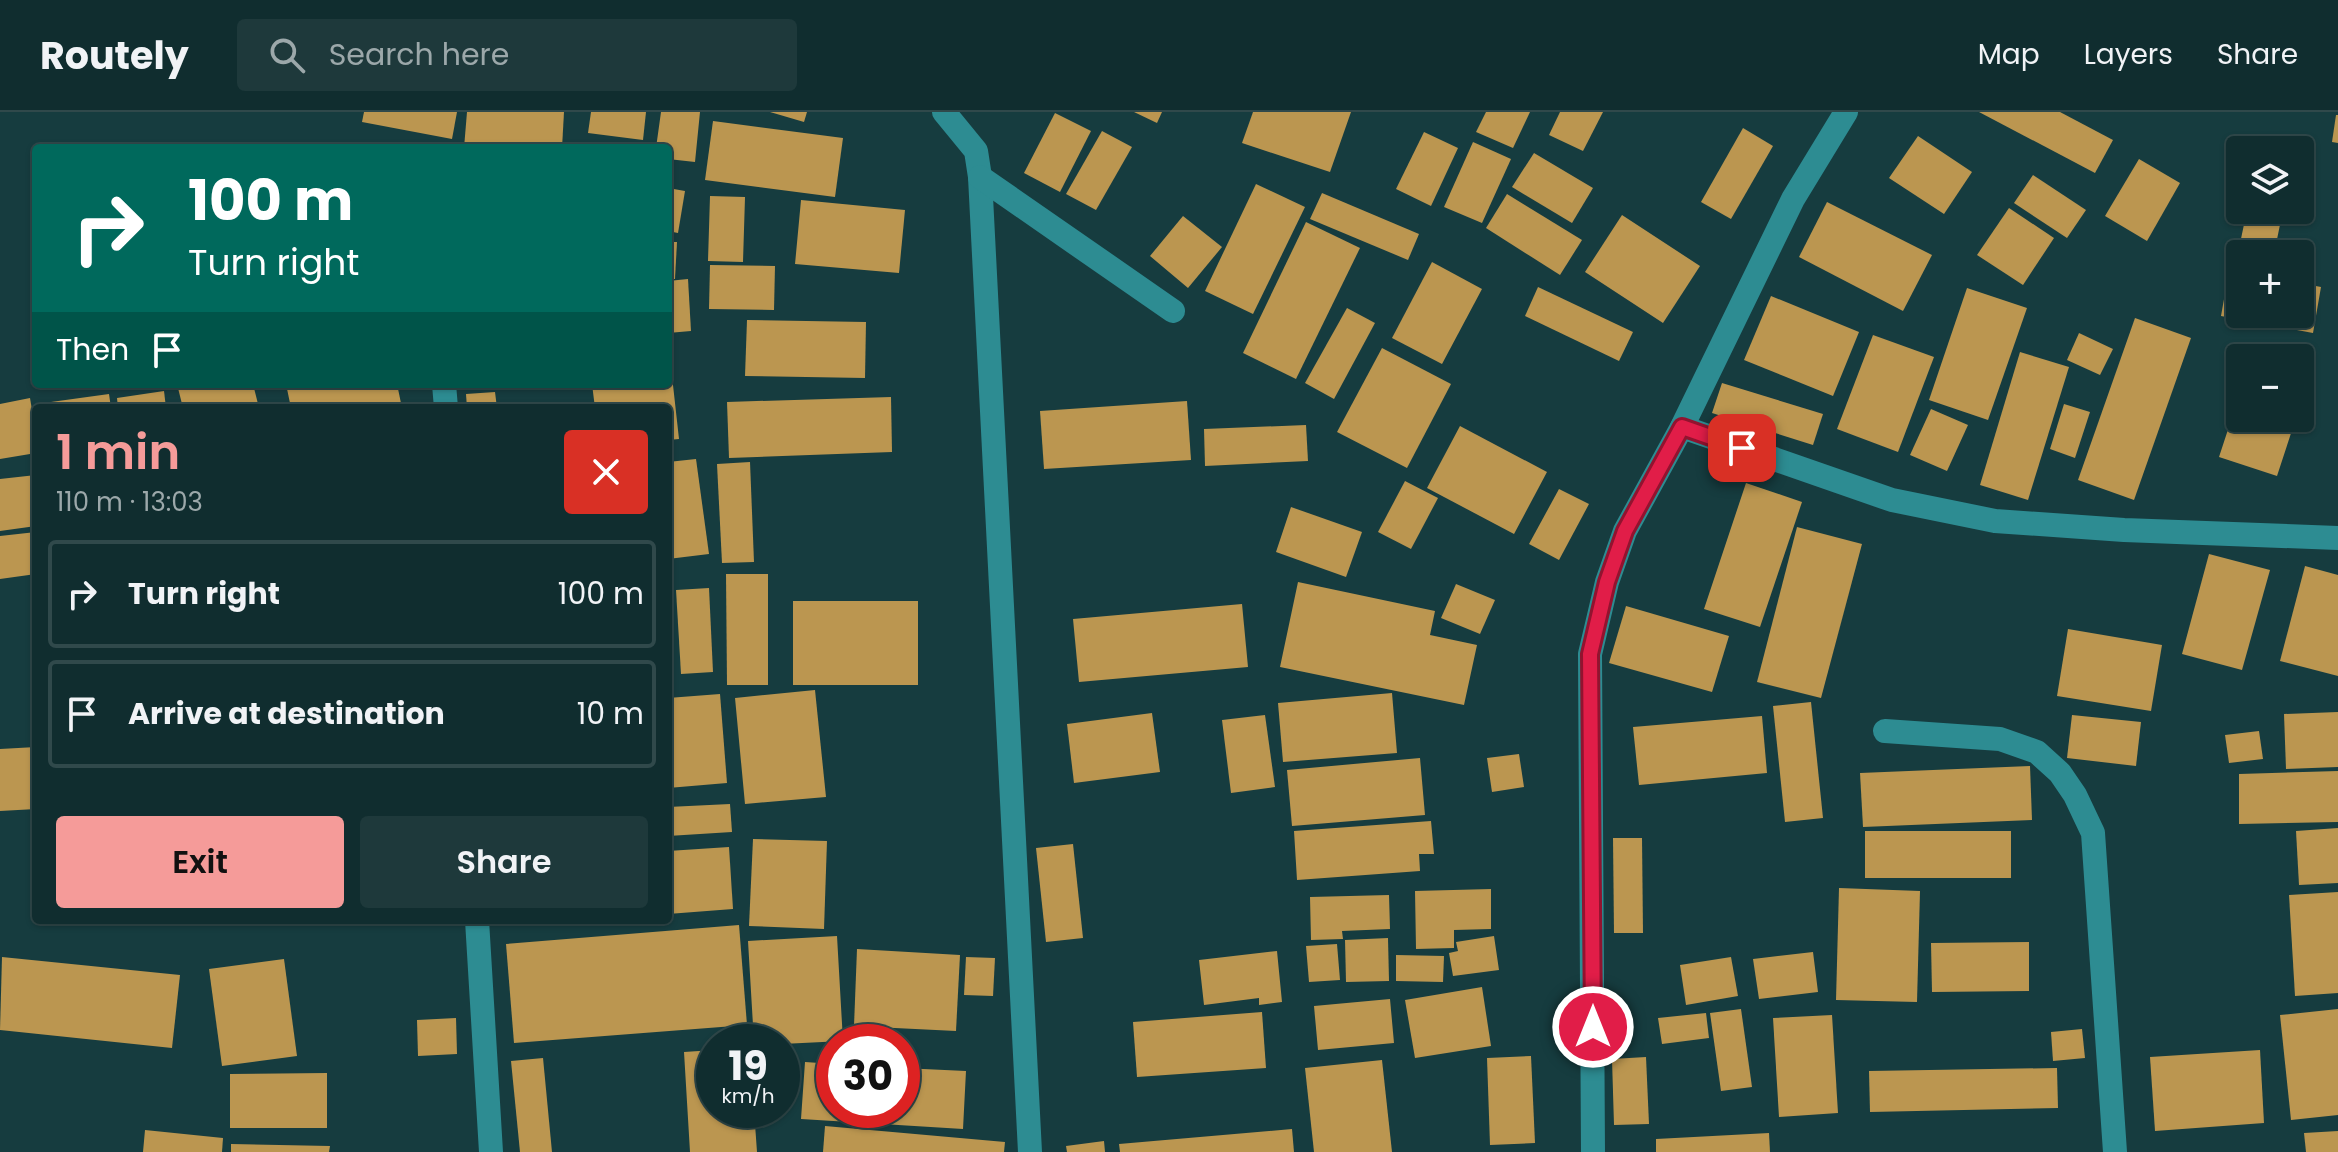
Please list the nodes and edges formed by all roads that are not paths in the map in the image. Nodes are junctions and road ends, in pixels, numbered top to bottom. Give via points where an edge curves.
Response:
1 (944, 112) edge
2 (1846, 112) edge
3 (980, 177) junction
4 (1173, 311) dead end
5 (1682, 427) junction
6 (2338, 538) edge
7 (1885, 731) dead end
8 (477, 924) edge
9 (491, 1152) edge
10 (1030, 1152) edge
11 (1593, 1152) edge
12 (2115, 1152) edge

1 - 3 street via 976,151
2 - 5 street via 1793,199
3 - 4 street
3 - 10 street
5 - 6 street via 1892,500 1995,521
5 - 11 street via 1625,531 1590,654
7 - 12 street via 2000,739 2037,752 2075,795 2093,833
8 - 9 street

